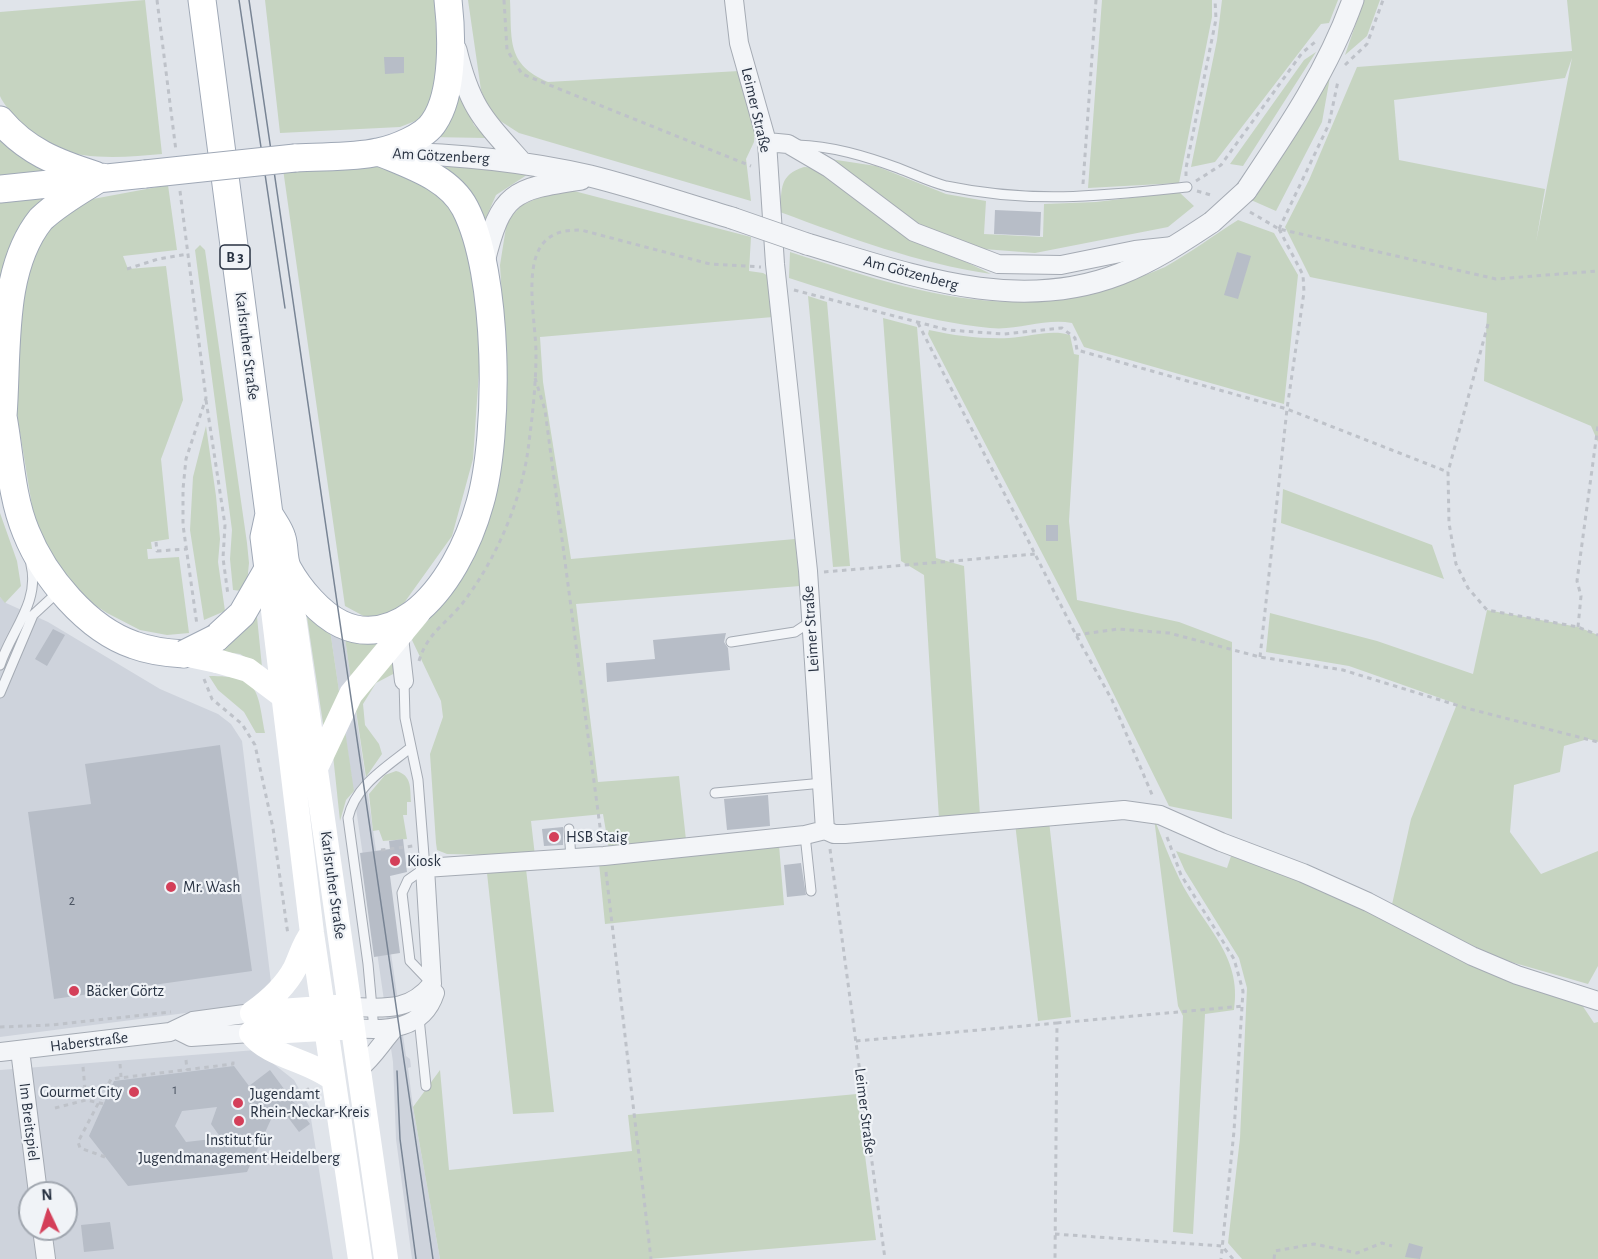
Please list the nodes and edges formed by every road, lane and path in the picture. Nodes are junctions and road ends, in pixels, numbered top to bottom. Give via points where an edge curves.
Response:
1 (157, 0) edge
2 (202, 0) edge
3 (448, 0) edge
4 (504, 0) edge
5 (734, 0) edge
6 (1096, 0) edge
7 (1215, 0) edge
8 (1353, 0) edge
9 (1383, 0) edge
10 (1341, 33) junction
11 (452, 35) junction
12 (0, 120) edge
13 (767, 142) junction
14 (788, 144) junction
15 (379, 152) junction
16 (177, 162) dead end
17 (522, 163) junction
18 (769, 173) junction
19 (102, 177) junction
20 (593, 177) junction
21 (180, 185) dead end
22 (1187, 187) junction
23 (0, 189) edge
24 (1082, 198) junction
25 (1279, 229) junction
26 (1176, 246) junction
27 (188, 254) junction
28 (484, 262) junction
29 (776, 264) junction
30 (127, 269) dead end
31 (1598, 271) edge
32 (778, 285) junction
33 (918, 323) junction
34 (1488, 324) dead end
35 (535, 378) junction
36 (206, 398) junction
37 (2, 409) edge
38 (1287, 410) junction
39 (1598, 425) edge
40 (11, 471) junction
41 (1448, 472) junction
42 (156, 542) dead end
43 (187, 549) junction
44 (1035, 554) junction
45 (278, 568) junction
46 (808, 571) junction
47 (61, 590) junction
48 (423, 606) junction
49 (242, 614) junction
50 (810, 622) junction
51 (1578, 627) junction
52 (1076, 635) junction
53 (1598, 635) edge
54 (399, 637) junction
55 (731, 642) dead end
56 (208, 651) junction
57 (1260, 657) junction
58 (0, 665) edge
59 (404, 674) junction
60 (0, 693) edge
61 (284, 697) junction
62 (1598, 742) edge
63 (410, 749) junction
64 (317, 766) junction
65 (823, 783) junction
66 (715, 793) dead end
67 (1160, 815) junction
68 (569, 829) dead end
69 (825, 830) junction
70 (805, 835) junction
71 (423, 845) junction
72 (381, 850) dead end
73 (604, 856) junction
74 (571, 859) junction
75 (425, 868) junction
76 (811, 891) dead end
77 (312, 933) junction
78 (288, 939) dead end
79 (433, 988) junction
80 (1598, 1001) edge
81 (1244, 1006) junction
82 (181, 1011) dead end
83 (324, 1018) junction
84 (363, 1018) junction
85 (417, 1020) junction
86 (251, 1023) junction
87 (1057, 1023) junction
88 (0, 1027) edge
89 (395, 1028) junction
90 (856, 1041) junction
91 (20, 1050) junction
92 (0, 1052) edge
93 (233, 1057) dead end
94 (186, 1060) dead end
95 (303, 1061) junction
96 (120, 1064) dead end
97 (82, 1067) dead end
98 (359, 1069) junction
99 (187, 1070) junction
100 (121, 1077) junction
101 (333, 1079) junction
102 (426, 1086) dead end
103 (86, 1100) junction
104 (102, 1104) junction
105 (55, 1108) dead end
106 (317, 1113) dead end
107 (105, 1156) dead end
108 (36, 1181) edge
109 (1055, 1234) junction
110 (43, 1241) edge
111 (1222, 1245) junction
112 (1392, 1246) dead end
113 (45, 1259) edge
114 (360, 1259) edge
115 (386, 1259) edge
116 (651, 1259) edge
117 (885, 1259) edge
118 (1055, 1259) edge
119 (1221, 1259) edge
120 (1233, 1259) edge
121 (1274, 1259) edge

1 - 16 path
2 - 45 main road, Karlsruher Straße / B 3 via 268,514 282,535
3 - 11 main road
4 - 18 path via 507,50 522,74
5 - 13 street, Leimer Straße via 739,43
6 - 24 path
7 - 22 path via 1216,19 1186,168
8 - 10 street, Am Götzenberg
9 - 25 path via 1367,44 1340,71 1329,124
10 - 22 path via 1323,34 1302,53 1221,165
10 - 26 street, Am Götzenberg, bridge via 1294,120 1246,191 1212,222
11 - 15 main road via 441,107 434,124 416,137
11 - 17 street via 466,89 480,116
12 - 19 main road via 30,149 50,160
13 - 14 street
13 - 18 street, Leimer Straße
14 - 24 lane via 824,146 872,158 943,185 1009,197
14 - 26 street via 829,168 914,232 998,264 1061,265
15 - 17 street, Am Götzenberg via 448,153
15 - 19 main road, bridge
15 - 28 main road via 439,179 464,207
17 - 20 street, Am Götzenberg
18 - 29 street, Leimer Straße
19 - 23 main road
19 - 37 main road via 40,220 17,256 4,314 6,380
20 - 26 street, Am Götzenberg, bridge via 942,283 1020,292 1054,290 1108,278
20 - 28 street via 535,187 509,199 493,226
21 - 27 path
22 - 24 lane
25 - 31 path via 1496,279
25 - 38 path via 1303,275 1304,292
27 - 30 path
27 - 36 path
28 - 48 main road via 493,363 486,475 465,543 444,581
29 - 32 street, Leimer Straße
29 - 35 path via 754,269 710,264 581,230 553,235 536,256 532,276
32 - 33 path
32 - 46 street, Leimer Straße
33 - 38 path via 977,334 1062,328 1075,338 1077,350
33 - 44 path
34 - 41 path
35 - 59 path via 528,452 502,533 464,602 431,635 417,669
35 - 73 path via 545,410
36 - 43 path via 186,459 183,489
36 - 49 path via 225,525 226,586 229,599
37 - 40 main road
38 - 41 path
38 - 57 path
39 - 51 path via 1577,581 1581,596
40 - 47 main road via 25,531
40 - 58 lane via 8,506 34,580 32,596
41 - 51 path via 1449,523 1456,564 1468,588 1487,610
42 - 43 path via 157,551
43 - 56 path
44 - 46 path
44 - 52 path
45 - 48 main road via 339,623 354,629 386,629
45 - 49 main road
45 - 61 main road, Karlsruher Straße
45 - 64 main road, Karlsruher Straße
46 - 50 street, Leimer Straße
47 - 56 main road, bridge via 110,633 134,645 184,654
47 - 60 lane via 33,615
48 - 54 main road
49 - 56 main road
50 - 55 lane via 795,632
50 - 65 street, Leimer Straße
51 - 53 path
52 - 57 path via 1118,629 1169,633
52 - 67 path via 1112,700
54 - 59 street
54 - 64 main road via 351,694
56 - 61 main road via 248,670
56 - 78 path via 212,699 242,724 255,745 273,828
57 - 62 path via 1343,670 1466,708
59 - 63 lane
61 - 77 main road, Karlsruher Straße
63 - 71 lane via 416,762
63 - 84 lane via 375,776 352,803 348,818
64 - 84 main road, Karlsruher Straße
65 - 66 lane
65 - 69 street, Leimer Straße
67 - 69 street via 1124,810 845,834
67 - 80 street via 1368,902 1472,956
67 - 81 path via 1181,875 1234,958
68 - 74 lane
69 - 70 street
69 - 90 path, Leimer Straße
70 - 73 street
70 - 76 lane
71 - 72 path
71 - 75 lane
73 - 74 street
73 - 116 path
74 - 75 street
75 - 79 street
77 - 83 main road, Karlsruher Straße
77 - 86 main road via 301,946 295,968 281,989
79 - 84 street via 407,1005
79 - 85 street via 429,1008
81 - 87 path
81 - 111 path
82 - 88 path
83 - 84 main road
83 - 86 main road
83 - 101 main road, Karlsruher Straße
84 - 89 street
84 - 98 main road, Karlsruher Straße
85 - 89 street
85 - 102 lane
86 - 91 street, Haberstraße via 191,1037 177,1030
86 - 95 main road via 261,1046
87 - 90 path
87 - 109 path
89 - 98 street via 372,1059
90 - 117 path, Leimer Straße
91 - 92 street, Haberstraße
91 - 108 street, Im Breitspiel
93 - 99 path via 233,1064
94 - 99 path
95 - 101 main road
95 - 106 path via 298,1077 312,1094
96 - 100 path
97 - 103 path
98 - 115 main road, Karlsruher Straße
99 - 100 path
100 - 104 path via 111,1079
101 - 114 main road, Karlsruher Straße
103 - 104 path
103 - 105 path
104 - 107 path via 78,1142 80,1148
109 - 111 path
109 - 118 path
110 - 113 street
111 - 119 path
111 - 120 path
112 - 121 path via 1382,1243 1357,1253 1314,1244 1275,1251

